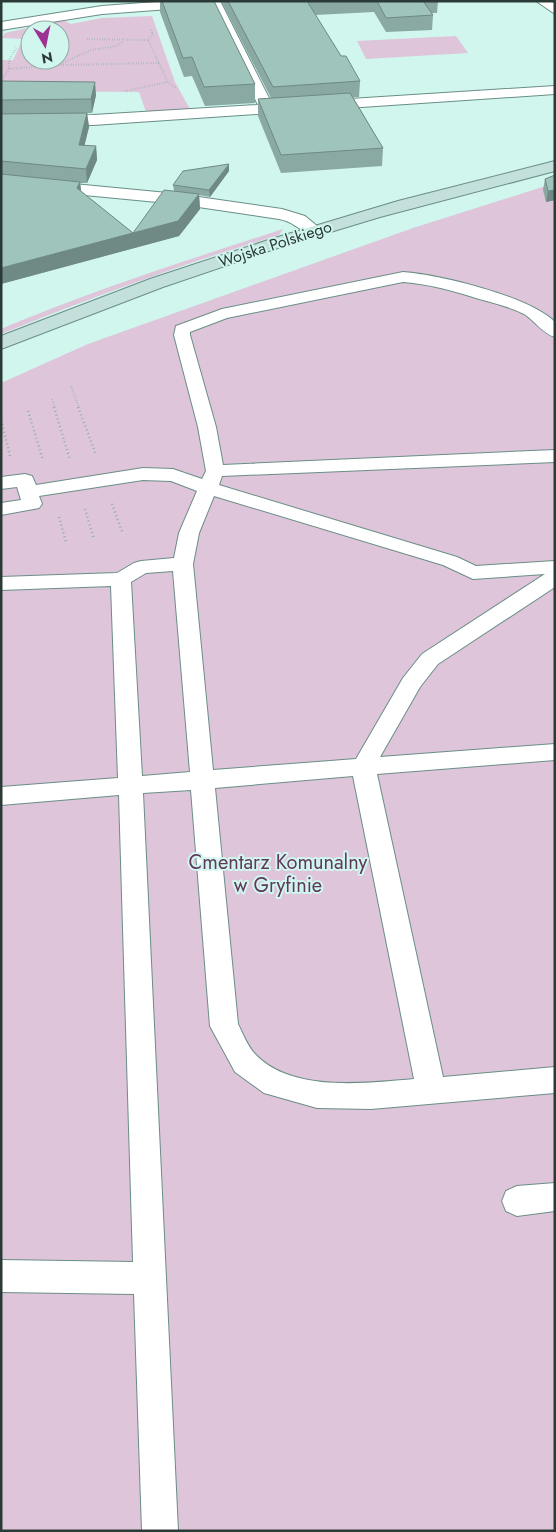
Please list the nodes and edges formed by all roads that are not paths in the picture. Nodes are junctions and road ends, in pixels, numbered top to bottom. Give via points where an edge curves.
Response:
1 (228, 1) edge
2 (542, 1) edge
3 (214, 2) edge
4 (555, 10) edge
5 (1, 26) edge
6 (555, 90) edge
7 (268, 108) junction
8 (1, 121) edge
9 (555, 166) edge
10 (1, 182) edge
11 (314, 231) junction
12 (555, 332) edge
13 (1, 343) edge
14 (555, 456) edge
15 (212, 480) junction
16 (15, 486) edge
17 (1, 508) edge
18 (183, 564) junction
19 (555, 568) edge
20 (555, 577) edge
21 (121, 579) junction
22 (1, 584) edge
23 (555, 752) edge
24 (363, 766) junction
25 (204, 778) junction
26 (132, 784) junction
27 (1, 796) edge
28 (555, 1080) edge
29 (431, 1091) junction
30 (555, 1196) edge
31 (517, 1200) dead end
32 (1, 1276) edge
33 (148, 1278) junction
34 (160, 1531) edge

1 - 3 street
2 - 4 street
3 - 5 street via 102,10
3 - 7 street
6 - 7 street
7 - 8 street via 93,120
9 - 11 main road, Wojska Polskiego
10 - 11 street via 168,198 282,214 299,220
11 - 13 main road, Wojska Polskiego via 133,291
12 - 15 street via 528,310 502,300 429,279 403,277 222,314 182,329 207,427
14 - 15 street
15 - 16 street via 142,474
15 - 18 street via 189,533
15 - 19 street via 450,562 472,573
16 - 17 street via 32,504
18 - 21 street via 141,567
18 - 25 street
20 - 24 street via 430,659 411,683
21 - 22 street
21 - 26 street
23 - 24 street
24 - 25 street
24 - 29 street
25 - 26 street
25 - 29 street via 224,1026 245,1063 274,1084 318,1095 371,1096
26 - 27 street
26 - 33 street
28 - 29 street
30 - 31 street
32 - 33 street
33 - 34 street

